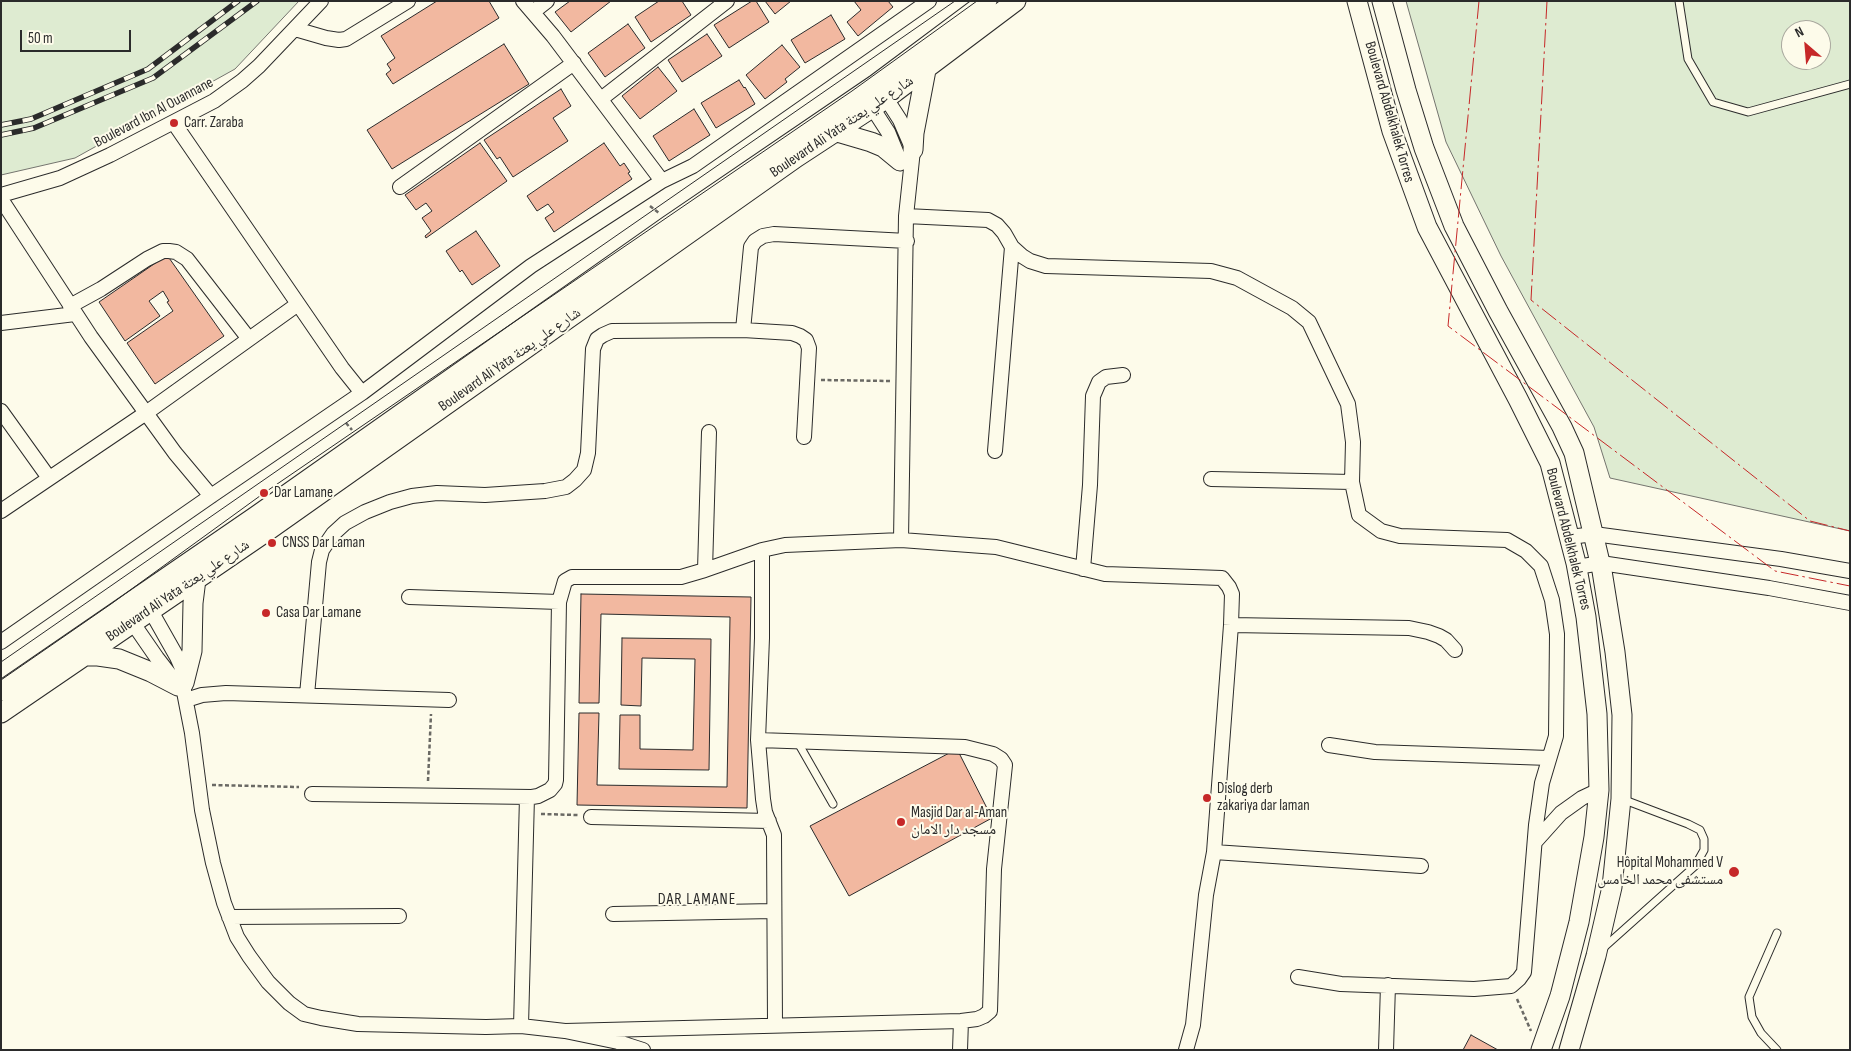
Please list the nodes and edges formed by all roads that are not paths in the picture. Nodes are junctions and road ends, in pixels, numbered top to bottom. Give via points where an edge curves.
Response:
1 (321, 1) edge
2 (408, 1) edge
3 (522, 1) edge
4 (547, 1) edge
5 (727, 1) edge
6 (929, 1) edge
7 (987, 1) edge
8 (1016, 1) edge
9 (1357, 1) edge
10 (1382, 1) edge
11 (1680, 1) edge
12 (533, 12) junction
13 (295, 29) junction
14 (574, 63) junction
15 (926, 70) junction
16 (1850, 84) edge
17 (874, 96) junction
18 (601, 99) junction
19 (174, 123) junction
20 (837, 132) junction
21 (907, 163) junction
22 (662, 181) junction
23 (400, 187) dead end
24 (1, 195) edge
25 (1, 199) edge
26 (906, 216) junction
27 (907, 240) junction
28 (1012, 247) junction
29 (298, 304) junction
30 (73, 310) junction
31 (1, 323) edge
32 (743, 330) junction
33 (249, 339) junction
34 (1123, 375) dead end
35 (362, 393) junction
36 (1, 411) edge
37 (146, 413) junction
38 (709, 432) dead end
39 (804, 436) dead end
40 (995, 451) dead end
41 (49, 478) junction
42 (1211, 480) dead end
43 (1352, 482) junction
44 (211, 496) junction
45 (1, 511) edge
46 (1594, 534) junction
47 (1570, 537) junction
48 (901, 540) junction
49 (762, 550) junction
50 (1601, 563) junction
51 (1577, 568) junction
52 (1083, 569) junction
53 (706, 570) junction
54 (1850, 571) edge
55 (196, 579) junction
56 (409, 597) dead end
57 (559, 602) junction
58 (146, 603) junction
59 (1850, 604) edge
60 (127, 615) junction
61 (1232, 625) junction
62 (1, 642) edge
63 (1455, 650) dead end
64 (84, 656) junction
65 (183, 690) junction
66 (1, 691) edge
67 (307, 694) junction
68 (449, 700) dead end
69 (1, 713) edge
70 (758, 740) junction
71 (797, 741) junction
72 (1329, 745) dead end
73 (1549, 758) junction
74 (1599, 790) junction
75 (312, 794) road end
76 (527, 797) junction
77 (1621, 799) junction
78 (833, 804) dead end
79 (591, 817) road end
80 (769, 821) junction
81 (1535, 842) junction
82 (1214, 852) junction
83 (1421, 866) dead end
84 (774, 911) junction
85 (613, 914) dead end
86 (399, 916) dead end
87 (229, 917) junction
88 (1777, 933) dead end
89 (1596, 956) junction
90 (1298, 977) dead end
91 (1388, 985) junction
92 (961, 1021) junction
93 (775, 1025) junction
94 (521, 1026) junction
95 (565, 1031) junction
96 (643, 1050) edge
97 (960, 1050) edge
98 (1186, 1050) edge
99 (1386, 1050) edge
100 (1541, 1050) edge
101 (1569, 1050) edge
102 (1777, 1050) edge

1 - 13 street, Boulevard Ibn Al Ouannane
2 - 13 street via 346,39 326,38
3 - 12 street
4 - 12 street
5 - 18 street
6 - 22 street via 693,166
7 - 17 main road, Boulevard Ali Yata شارع علي يعتة
8 - 15 main road, Boulevard Ali Yata شارع علي يعتة
9 - 47 main road, Boulevard Abdelkhalek Torres via 1392,131 1427,227 1550,463
10 - 46 main road, Boulevard Abdelkhalek Torres via 1438,189 1470,260 1574,453
11 - 16 lane via 1688,59 1713,102 1748,112
12 - 14 street
13 - 19 street, Boulevard Ibn Al Ouannane via 242,81
14 - 18 street
14 - 23 street
15 - 17 main road, Boulevard Ali Yata شارع علي يعتة
15 - 21 main road
17 - 20 main road, Boulevard Ali Yata شارع علي يعتة
17 - 21 street via 888,132
17 - 58 main road, Boulevard Ali Yata شارع علي يعتة via 677,220 256,516
18 - 22 street
19 - 24 street, Boulevard Ibn Al Ouannane via 60,178
19 - 29 street
20 - 21 main road via 877,144
20 - 55 main road, Boulevard Ali Yata شارع علي يعتة
21 - 26 street
22 - 35 street via 531,266
25 - 30 street
26 - 27 street
26 - 28 street via 988,220 1004,233
27 - 32 street via 763,236 751,247
27 - 48 street
28 - 40 street
28 - 43 street via 1030,261 1046,266 1211,271 1237,278 1301,314 1313,330 1348,404 1354,442
29 - 33 street
29 - 35 street
30 - 31 street
30 - 33 street via 147,259 163,251 176,252 187,259
30 - 37 street
32 - 39 street via 792,333 806,340 809,348
32 - 67 street via 612,331 603,334 593,349 588,453 584,470 566,487 485,495 438,493 412,496 382,505 345,523 322,550
33 - 37 street
34 - 52 street via 1106,377 1099,382 1093,396
35 - 44 street
36 - 41 street
37 - 41 street
37 - 44 street
38 - 53 street
41 - 45 street
42 - 43 street
43 - 73 street via 1359,515 1382,532 1400,536 1507,540 1526,551 1541,566 1552,600 1557,634 1556,736
44 - 62 street
46 - 47 street
46 - 50 main road, Boulevard Abdelkhalek Torres
46 - 54 street
47 - 51 main road, Boulevard Abdelkhalek Torres
48 - 49 street
48 - 52 street via 996,547
49 - 53 street
49 - 70 street
50 - 51 street
50 - 59 street via 1769,588
50 - 77 main road, Boulevard Abdelkhalek Torres via 1622,716
51 - 74 main road, Boulevard Abdelkhalek Torres via 1597,714
52 - 61 street via 1105,574 1222,578 1230,586 1232,594
53 - 57 street via 681,577 572,576 565,581
55 - 58 main road, Boulevard Ali Yata شارع علي يعتة
55 - 65 main road via 192,651
56 - 57 street
57 - 76 street via 555,784 544,794
58 - 60 main road, Boulevard Ali Yata شارع علي يعتة
58 - 65 street via 178,656 184,673
60 - 64 main road, Boulevard Ali Yata شارع علي يعتة
60 - 65 street
60 - 66 main road, Boulevard Ali Yata شارع علي يعتة
61 - 63 street via 1409,628 1439,636
61 - 82 street
64 - 65 main road via 119,659
64 - 69 main road, Boulevard Ali Yata شارع علي يعتة
65 - 67 street via 202,696 226,693
65 - 87 street via 213,863
67 - 68 street
70 - 71 street
70 - 80 street via 762,799
71 - 78 lane
71 - 92 street via 965,747 993,754 1005,765 994,869 990,1011 977,1020
72 - 73 street via 1375,752
73 - 81 street via 1542,784
74 - 81 street via 1561,813
74 - 100 main road, Boulevard Abdelkhalek Torres via 1579,922 1560,996
75 - 76 street
76 - 94 street
77 - 89 main road, Boulevard Abdelkhalek Torres via 1612,887
77 - 89 lane via 1700,830 1704,850 1695,866
79 - 80 street
80 - 84 street via 774,835
81 - 91 street via 1524,972 1520,979 1511,986 1474,988
82 - 83 street
82 - 98 street via 1206,895 1193,1025
84 - 85 street
84 - 93 street
86 - 87 street
87 - 94 street via 237,937 268,982 304,1014 358,1024
88 - 102 lane via 1750,997 1752,1017
89 - 101 main road, Boulevard Abdelkhalek Torres
90 - 91 street via 1341,984
91 - 99 street
92 - 93 street
92 - 97 street
93 - 95 street
94 - 95 street
95 - 96 street

